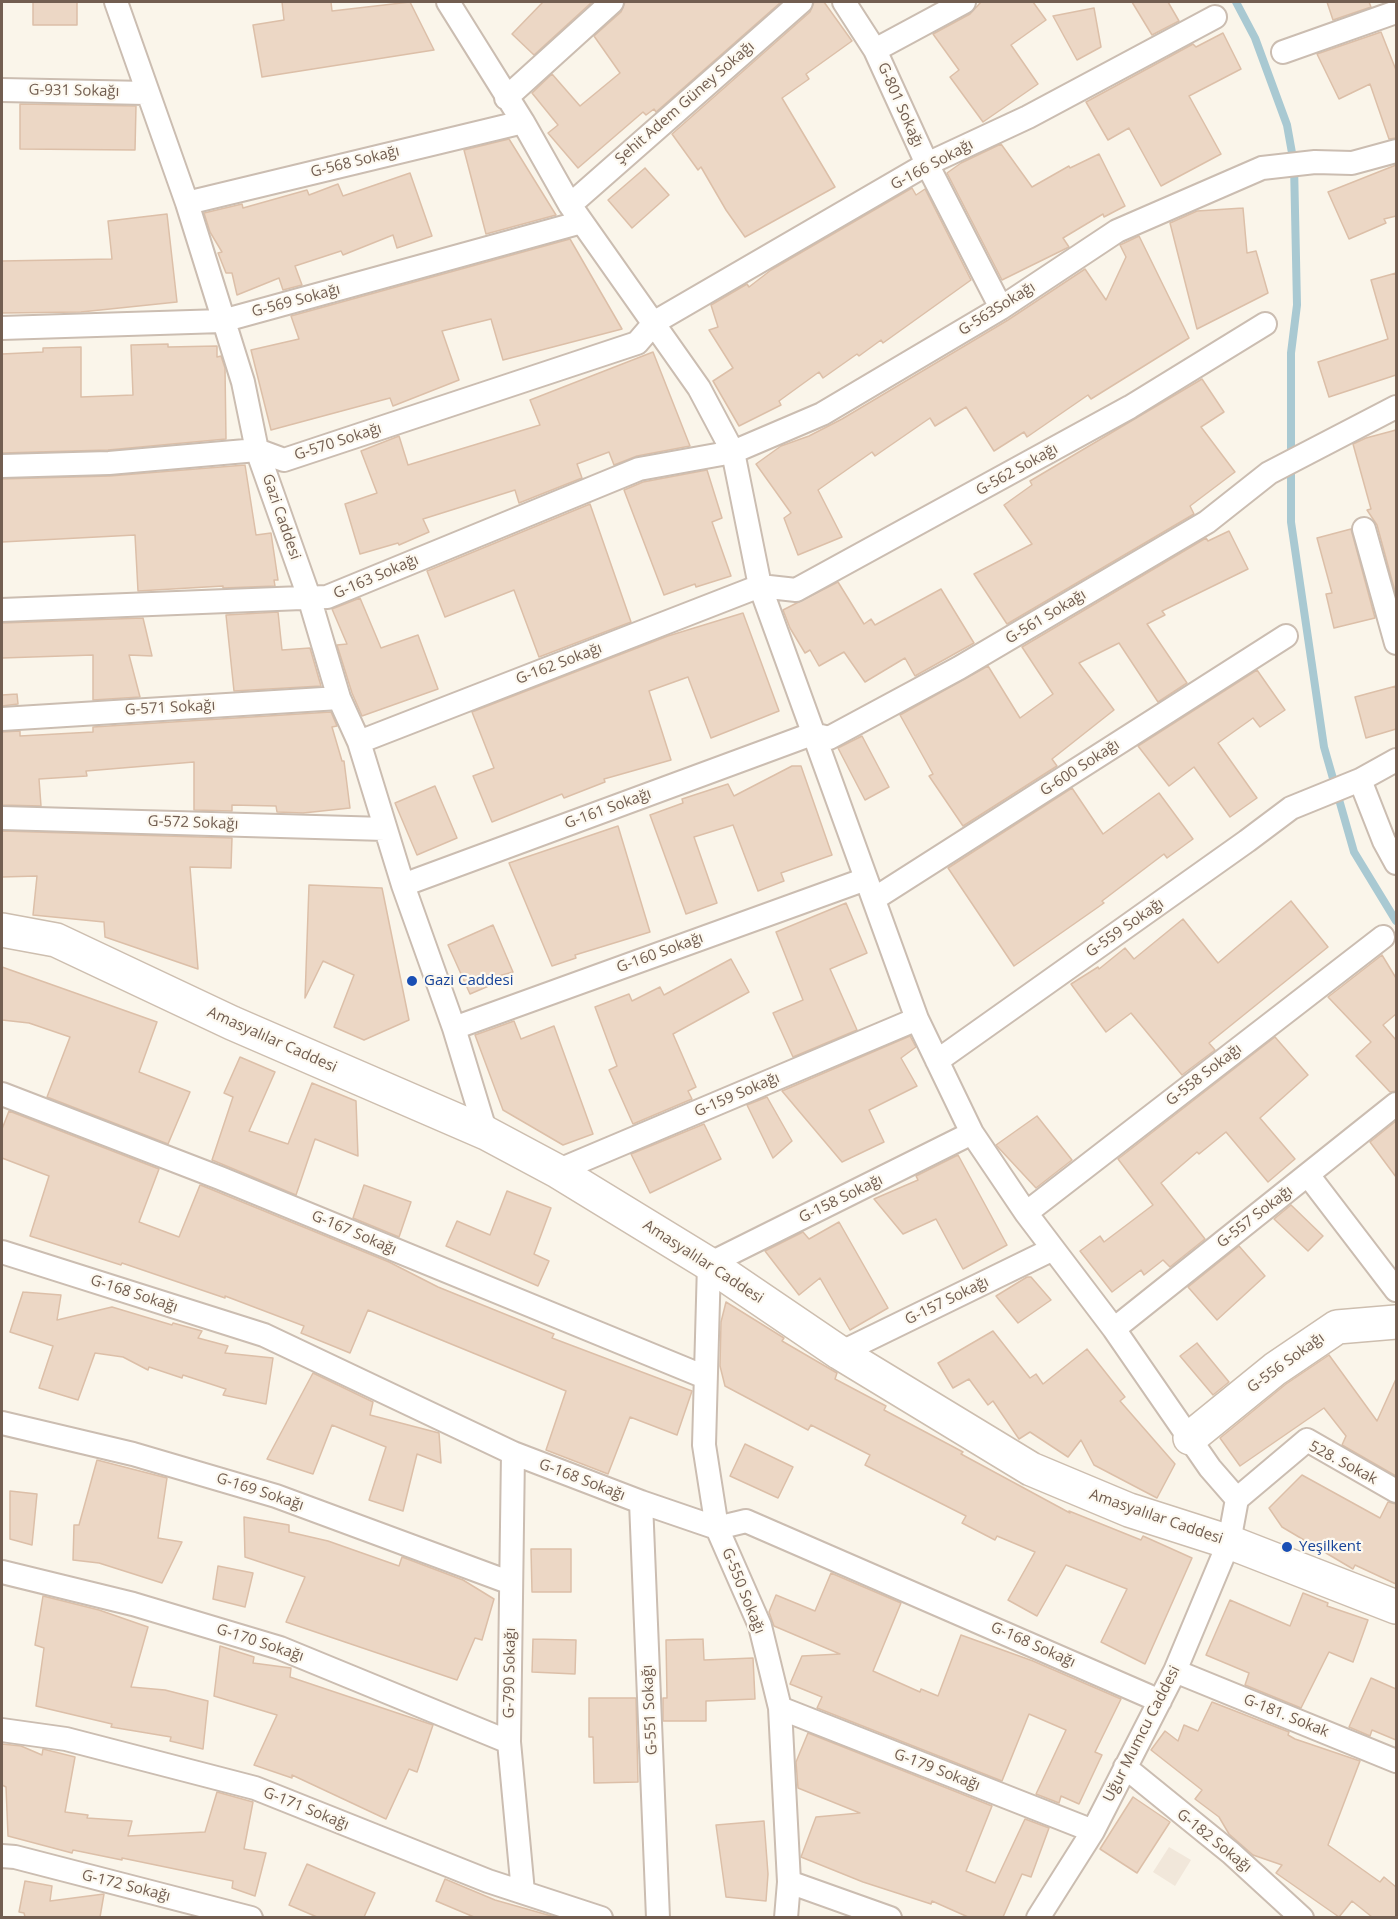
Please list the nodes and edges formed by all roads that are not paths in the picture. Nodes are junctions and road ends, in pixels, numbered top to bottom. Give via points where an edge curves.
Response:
1 (116, 2) edge
2 (612, 2) edge
3 (801, 2) edge
4 (844, 2) edge
5 (964, 2) edge
6 (455, 4) edge
7 (1396, 12) edge
8 (1215, 17) dead end
9 (875, 50) junction
10 (1283, 52) dead end
11 (2, 90) edge
12 (146, 93) junction
13 (506, 98) junction
14 (523, 122) junction
15 (1396, 152) edge
16 (927, 164) junction
17 (187, 203) junction
18 (576, 213) junction
19 (1001, 308) junction
20 (222, 321) junction
21 (655, 322) junction
22 (1265, 324) dead end
23 (2, 328) edge
24 (1396, 407) edge
25 (257, 450) junction
26 (733, 452) junction
27 (2, 466) edge
28 (1364, 529) dead end
29 (760, 586) junction
30 (309, 597) junction
31 (2, 610) edge
32 (1286, 636) dead end
33 (1396, 643) edge
34 (339, 698) junction
35 (2, 718) edge
36 (812, 734) junction
37 (359, 742) junction
38 (1396, 760) edge
39 (1360, 780) junction
40 (2, 818) edge
41 (385, 829) junction
42 (1396, 863) edge
43 (403, 885) junction
44 (870, 889) junction
45 (2, 930) edge
46 (1383, 937) dead end
47 (917, 1019) junction
48 (454, 1028) junction
49 (937, 1061) junction
50 (2, 1094) edge
51 (1396, 1104) edge
52 (486, 1133) junction
53 (972, 1133) junction
54 (557, 1171) junction
55 (1308, 1174) junction
56 (1026, 1214) junction
57 (1053, 1249) junction
58 (2, 1252) edge
59 (709, 1264) junction
60 (1396, 1290) edge
61 (1391, 1326) edge
62 (1114, 1329) junction
63 (840, 1353) junction
64 (705, 1377) junction
65 (2, 1423) edge
66 (1190, 1438) junction
67 (513, 1453) junction
68 (1396, 1491) edge
69 (1237, 1500) junction
70 (641, 1502) junction
71 (717, 1528) junction
72 (1229, 1542) junction
73 (2, 1572) edge
74 (511, 1583) junction
75 (1396, 1607) edge
76 (1175, 1671) junction
77 (1160, 1701) junction
78 (780, 1708) junction
79 (2, 1730) edge
80 (509, 1742) junction
81 (1396, 1761) edge
82 (1125, 1767) junction
83 (1093, 1831) junction
84 (2, 1856) edge
85 (789, 1882) junction
86 (524, 1892) junction
87 (560, 1912) edge
88 (251, 1917) edge
89 (601, 1917) edge
90 (658, 1917) edge
91 (786, 1917) edge
92 (891, 1917) edge
93 (1038, 1917) edge
94 (1302, 1917) edge

1 - 12 street, Gazi Caddesi
2 - 13 street
3 - 18 street, Şehit Adem Güney Sokağı
4 - 9 street, G-801 Sokağı
5 - 9 street
6 - 13 street
7 - 10 street
8 - 16 street, G-166 Sokağı via 1028,117
9 - 16 street, G-801 Sokağı
11 - 12 street, G-931 Sokağı
12 - 17 street, Gazi Caddesi
13 - 14 street
14 - 17 street, G-568 Sokağı
14 - 18 street
15 - 19 street, G-563Sokağı via 1352,163 1315,162 1262,168 1117,231
16 - 19 street, G-801 Sokağı
16 - 21 street, G-166 Sokağı
17 - 20 street, Gazi Caddesi
18 - 20 street, G-569 Sokağı
18 - 21 street
19 - 26 street, G-563Sokağı via 822,414
20 - 23 street, G-569 Sokağı
20 - 25 street, Gazi Caddesi via 243,382
21 - 25 street, G-570 Sokağı via 637,343 284,460
21 - 26 street via 699,388
22 - 29 street, G-562 Sokağı via 1130,407 796,590
24 - 36 street, G-561 Sokağı via 1269,473 1207,522 959,668 829,738
25 - 27 street, G-570 Sokağı via 109,463
25 - 30 street, Gazi Caddesi
26 - 29 street
26 - 30 street, G-163 Sokağı via 639,469 327,597
28 - 33 street
29 - 36 street
29 - 37 street, G-162 Sokağı
30 - 31 street, G-163 Sokağı
30 - 34 street, Gazi Caddesi
32 - 44 street, G-600 Sokağı
34 - 35 street, G-571 Sokağı
34 - 37 street, Gazi Caddesi
36 - 43 street, G-161 Sokağı
36 - 44 street
37 - 41 street, Gazi Caddesi
38 - 39 street, G-559 Sokağı
39 - 42 street
39 - 49 street, G-559 Sokağı via 1291,808
40 - 41 street, G-572 Sokağı
41 - 43 street, Gazi Caddesi
43 - 48 street, Gazi Caddesi
44 - 47 street
44 - 48 street, G-160 Sokağı
45 - 52 main road, Amasyalılar Caddesi via 56,940 232,1023
46 - 56 street, G-558 Sokağı
47 - 49 street
47 - 54 street, G-159 Sokağı
48 - 52 street, Gazi Caddesi
49 - 53 street
50 - 64 street, G-167 Sokağı via 220,1178
51 - 55 street, G-557 Sokağı
52 - 54 main road, Amasyalılar Caddesi
53 - 56 street
53 - 59 street, G-158 Sokağı
54 - 59 main road, Amasyalılar Caddesi
55 - 60 street
55 - 62 street, G-557 Sokağı
56 - 57 street
57 - 62 street
57 - 63 street, G-157 Sokağı
58 - 67 street, G-168 Sokağı via 264,1335
59 - 63 main road, Amasyalılar Caddesi
59 - 64 street, G-550 Sokağı
61 - 66 main road, G-556 Sokağı via 1337,1327 1275,1369
62 - 66 street
63 - 72 main road, Amasyalılar Caddesi via 1031,1469 1129,1510
64 - 71 street, G-550 Sokağı via 704,1445
65 - 74 street, G-169 Sokağı via 133,1454 276,1496
66 - 69 street
67 - 70 street, G-168 Sokağı
67 - 74 street, G-790 Sokağı
68 - 69 street, 528. Sokak via 1307,1440
69 - 72 street, Uğur Mumcu Caddesi
70 - 71 street, G-168 Sokağı
70 - 90 street, G-551 Sokağı
71 - 77 street, G-168 Sokağı via 746,1521
71 - 78 street, G-550 Sokağı via 760,1626
72 - 75 main road, Amasyalılar Caddesi
72 - 76 street, Uğur Mumcu Caddesi
73 - 80 street, G-170 Sokağı via 133,1604 280,1648
74 - 80 street, G-790 Sokağı
76 - 77 street, Uğur Mumcu Caddesi
76 - 81 street, G-181. Sokak
77 - 82 street, Uğur Mumcu Caddesi
78 - 83 street, G-179 Sokağı
78 - 85 street, G-550 Sokağı
79 - 86 street, G-171 Sokağı via 66,1739 255,1788
80 - 86 street, G-790 Sokağı
82 - 83 street, Uğur Mumcu Caddesi
82 - 94 street, G-182 Sokağı
83 - 93 street, Uğur Mumcu Caddesi
84 - 88 street, G-172 Sokağı
85 - 91 street, G-550 Sokağı
85 - 92 street
86 - 87 street, G-171 Sokağı
87 - 89 street, G-171 Sokağı

